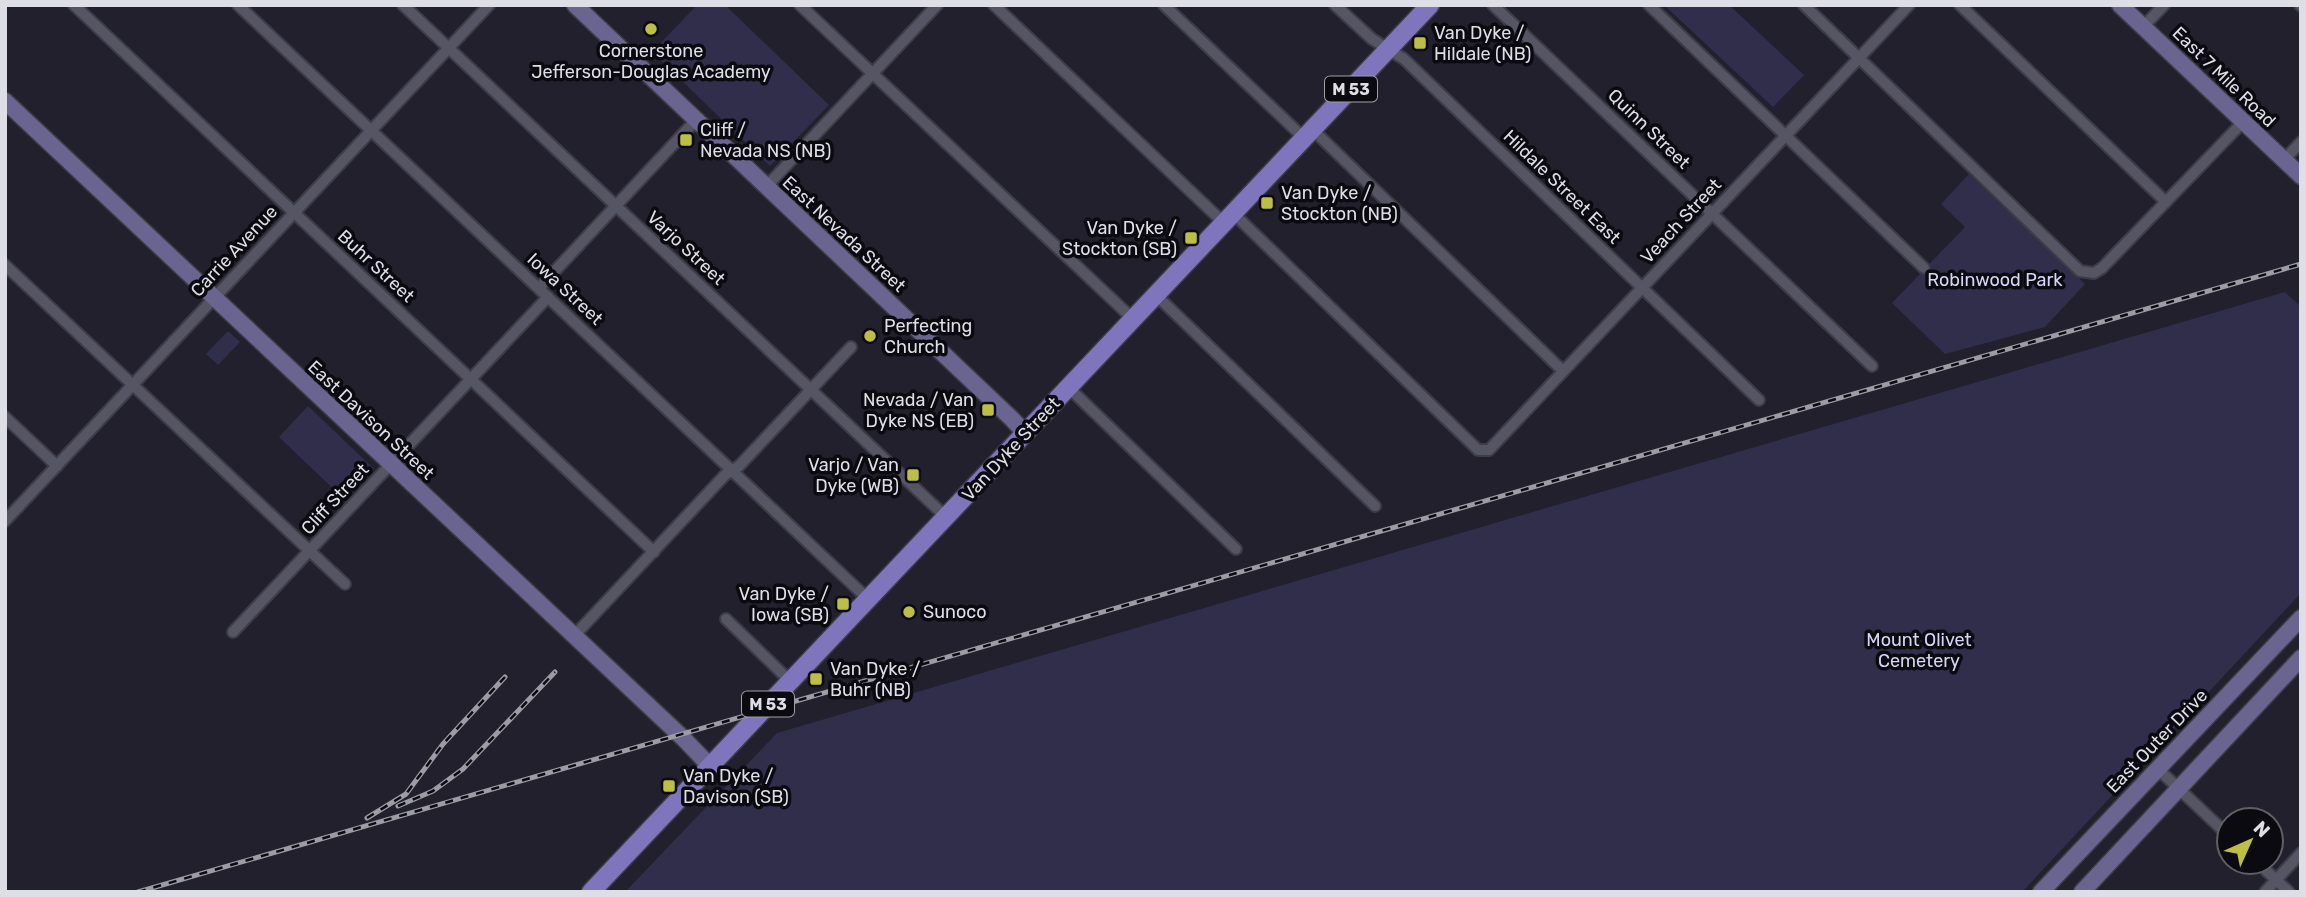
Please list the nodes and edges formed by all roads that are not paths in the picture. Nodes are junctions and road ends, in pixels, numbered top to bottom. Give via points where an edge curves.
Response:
1 (74, 5) edge
2 (238, 5) edge
3 (403, 5) edge
4 (489, 5) edge
5 (575, 5) edge
6 (800, 5) edge
7 (937, 5) edge
8 (993, 5) edge
9 (1164, 5) edge
10 (1335, 5) edge
11 (1430, 5) edge
12 (1493, 5) edge
13 (1649, 5) edge
14 (1804, 5) edge
15 (1909, 5) edge
16 (1960, 5) edge
17 (2120, 5) edge
18 (2164, 5) edge
19 (2143, 27) junction
20 (449, 48) junction
21 (1388, 49) junction
22 (1860, 58) junction
23 (873, 74) junction
24 (5, 101) edge
25 (696, 120) junction
26 (2243, 122) junction
27 (371, 130) junction
28 (1308, 133) junction
29 (1786, 136) junction
30 (2301, 142) edge
31 (2284, 160) junction
32 (2301, 176) edge
33 (766, 187) junction
34 (2166, 202) junction
35 (615, 206) junction
36 (294, 212) junction
37 (1712, 214) junction
38 (1229, 218) junction
39 (5, 265) edge
40 (1924, 268) dead end
41 (539, 288) junction
42 (1642, 288) junction
43 (1156, 295) junction
44 (214, 298) junction
45 (548, 298) junction
46 (1133, 319) junction
47 (851, 347) dead end
48 (1872, 366) dead end
49 (1563, 371) junction
50 (471, 380) junction
51 (132, 385) junction
52 (1068, 387) junction
53 (811, 390) junction
54 (1759, 400) dead end
55 (5, 417) edge
56 (1025, 433) junction
57 (390, 465) junction
58 (57, 466) junction
59 (732, 470) junction
60 (1375, 506) dead end
61 (946, 517) junction
62 (5, 521) edge
63 (1236, 549) dead end
64 (309, 551) junction
65 (654, 552) junction
66 (345, 584) dead end
67 (868, 599) junction
68 (2301, 618) edge
69 (726, 619) dead end
70 (233, 632) dead end
71 (573, 637) junction
72 (2301, 658) edge
73 (790, 681) junction
74 (710, 766) junction
75 (2157, 768) junction
76 (2179, 789) junction
77 (2215, 823) edge
78 (2301, 853) edge
79 (2272, 876) edge
80 (2276, 880) junction
81 (591, 892) edge
82 (2041, 892) edge
83 (2082, 892) edge
84 (2265, 892) edge
85 (2290, 892) edge

1 - 36 street, Buhr Street
2 - 27 street, Iowa Street
3 - 20 street, Varjo Street
4 - 20 street, Carrie Avenue
5 - 25 main road, East Nevada Street
6 - 23 street
7 - 23 street
8 - 38 street
9 - 28 street
10 - 21 street, Hildale Street East
11 - 21 main road, Van Dyke Street / M 53
12 - 37 street, Quinn Street
13 - 29 street
14 - 22 street
15 - 22 street, Veach Street
16 - 34 street
17 - 19 main road, East 7 Mile Road
18 - 19 street
19 - 26 main road, East 7 Mile Road
20 - 27 street, Carrie Avenue
20 - 35 street, Varjo Street
21 - 28 main road, Van Dyke Street / M 53
21 - 42 street, Hildale Street East via 1404,59
22 - 29 street, Veach Street
22 - 34 street via 2080,271 2102,268
23 - 33 street
23 - 46 street
24 - 44 main road, East Davison Street
25 - 33 main road, East Nevada Street
25 - 35 street
26 - 31 main road, East 7 Mile Road
26 - 34 street
27 - 36 street, Carrie Avenue
27 - 41 street, Iowa Street
28 - 38 main road, Van Dyke Street / M 53
28 - 49 street
29 - 37 street, Veach Street
29 - 40 street
30 - 31 street
31 - 32 main road, East 7 Mile Road
33 - 56 main road, East Nevada Street
35 - 41 street
35 - 53 street, Varjo Street
36 - 44 street, Carrie Avenue
36 - 50 street, Buhr Street
37 - 42 street, Veach Street
37 - 48 street, Quinn Street
38 - 43 main road, Van Dyke Street / M 53
38 - 49 street, Veach Street via 1475,447 1485,451 1493,446
39 - 51 street
41 - 45 street, Iowa Street
42 - 49 street, Veach Street
42 - 54 street, Hildale Street East
43 - 46 main road, Van Dyke Street / M 53
43 - 60 street
44 - 51 street, Carrie Avenue
44 - 57 main road, East Davison Street
45 - 50 street, Cliff Street
45 - 59 street, Iowa Street
46 - 52 main road, Van Dyke Street / M 53
47 - 53 street
50 - 57 street, Cliff Street
50 - 65 street, Buhr Street
51 - 58 street, Carrie Avenue
51 - 64 street
52 - 56 main road, Van Dyke Street / M 53
52 - 63 street
53 - 59 street
53 - 61 street, Varjo Street
55 - 58 street
56 - 61 main road, Van Dyke Street / M 53
57 - 64 street, Cliff Street
57 - 71 main road, East Davison Street
58 - 62 street, Carrie Avenue
59 - 65 street
59 - 67 street, Iowa Street
61 - 67 main road, Van Dyke Street / M 53
64 - 66 street
64 - 70 street, Cliff Street
65 - 71 street
67 - 73 main road, Van Dyke Street / M 53
68 - 75 main road, East Outer Drive
69 - 73 street
71 - 74 main road, East Davison Street
72 - 76 main road
73 - 74 main road, Van Dyke Street / M 53
74 - 81 main road, Van Dyke Street / M 53
75 - 76 street
75 - 82 main road, East Outer Drive
76 - 77 street
76 - 83 main road
78 - 80 street
79 - 80 street
80 - 84 street
80 - 85 street

